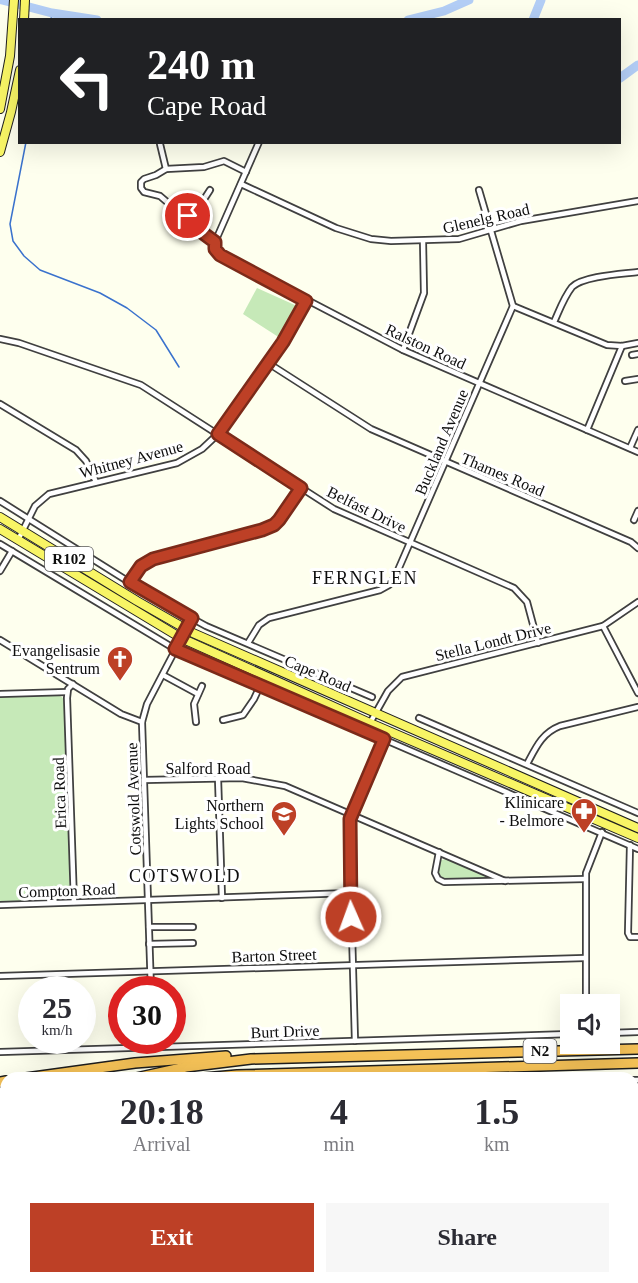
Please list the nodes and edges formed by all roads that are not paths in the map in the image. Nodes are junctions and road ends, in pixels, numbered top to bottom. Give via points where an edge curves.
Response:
1 (14, 0) edge
2 (25, 0) edge
3 (24, 18) edge
4 (18, 79) edge
5 (0, 110) edge
6 (160, 144) dead end
7 (258, 144) edge
8 (0, 152) edge
9 (166, 169) junction
10 (246, 172) junction
11 (241, 184) junction
12 (210, 190) dead end
13 (479, 190) dead end
14 (638, 201) edge
15 (188, 216) junction
16 (491, 230) junction
17 (423, 241) junction
18 (215, 244) junction
19 (638, 272) edge
20 (306, 301) junction
21 (513, 306) junction
22 (554, 322) junction
23 (0, 339) edge
24 (638, 343) edge
25 (622, 346) junction
26 (403, 350) junction
27 (268, 363) junction
28 (638, 379) edge
29 (625, 381) dead end
30 (479, 383) junction
31 (0, 404) edge
32 (587, 430) junction
33 (638, 430) edge
34 (218, 434) junction
35 (630, 448) junction
36 (638, 452) edge
37 (446, 463) junction
38 (96, 482) junction
39 (301, 488) junction
40 (0, 501) edge
41 (0, 517) edge
42 (28, 518) junction
43 (0, 529) edge
44 (22, 530) junction
45 (18, 540) junction
46 (410, 543) junction
47 (0, 544) edge
48 (638, 548) edge
49 (12, 551) junction
50 (0, 572) edge
51 (130, 582) junction
52 (638, 602) edge
53 (192, 618) junction
54 (603, 626) junction
55 (186, 629) junction
56 (181, 638) junction
57 (0, 640) edge
58 (248, 643) junction
59 (538, 643) junction
60 (175, 649) junction
61 (163, 675) junction
62 (73, 684) junction
63 (202, 686) dead end
64 (261, 686) junction
65 (67, 692) junction
66 (638, 693) edge
67 (0, 694) edge
68 (198, 694) junction
69 (372, 697) dead end
70 (638, 707) edge
71 (376, 713) junction
72 (419, 718) dead end
73 (223, 720) dead end
74 (142, 722) junction
75 (195, 722) dead end
76 (370, 723) junction
77 (384, 739) junction
78 (527, 764) junction
79 (218, 778) junction
80 (144, 780) junction
81 (638, 813) edge
82 (351, 814) junction
83 (610, 815) junction
84 (606, 823) junction
85 (638, 828) edge
86 (602, 832) junction
87 (638, 838) edge
88 (630, 845) junction
89 (638, 849) edge
90 (439, 852) junction
91 (585, 879) junction
92 (505, 880) junction
93 (350, 893) junction
94 (222, 898) junction
95 (148, 900) junction
96 (75, 902) junction
97 (0, 905) edge
98 (149, 927) junction
99 (193, 927) dead end
100 (638, 937) edge
101 (193, 943) dead end
102 (149, 944) junction
103 (585, 958) junction
104 (353, 965) junction
105 (150, 971) junction
106 (0, 976) edge
107 (150, 976) edge
108 (586, 994) edge
109 (638, 1032) edge
110 (620, 1033) edge
111 (560, 1034) edge
112 (355, 1041) junction
113 (186, 1047) edge
114 (638, 1048) edge
115 (108, 1049) edge
116 (0, 1052) edge
117 (251, 1059) junction
118 (638, 1063) edge
119 (385, 1071) junction
120 (68, 1072) edge
121 (163, 1072) edge
122 (348, 1072) edge
123 (374, 1072) edge

1 - 5 main road
2 - 3 main road
4 - 8 main road
6 - 9 street
7 - 10 street
9 - 10 street via 204,168 225,161
9 - 15 street, Ralston Road via 144,179 141,189 183,209
10 - 11 street
11 - 17 street, Glenelg Road via 353,235
11 - 18 street
12 - 15 street
13 - 16 street
14 - 16 street, Glenelg Road via 521,221
15 - 18 street, Ralston Road via 192,225
16 - 17 street, Glenelg Road via 459,239
16 - 21 street
17 - 26 street via 424,293
18 - 20 street, Ralston Road via 220,255
19 - 22 street via 576,284
20 - 26 street, Ralston Road
20 - 27 street, Whitney Avenue
21 - 22 street
21 - 30 street, Buckland Avenue
22 - 25 street via 607,345
23 - 34 street, Belfast Drive via 133,381
24 - 25 street
25 - 32 street
26 - 30 street, Ralston Road
27 - 34 street, Whitney Avenue
27 - 37 street, Thames Road via 371,429
28 - 29 street
30 - 32 street, Ralston Road
30 - 37 street, Buckland Avenue
31 - 38 street via 76,450
32 - 35 street, Ralston Road
33 - 35 street
34 - 38 street, Whitney Avenue via 186,460
34 - 39 street, Belfast Drive
35 - 36 street, Ralston Road
37 - 46 street, Buckland Avenue
37 - 48 street, Thames Road
38 - 42 street, Whitney Avenue via 49,494
39 - 46 street, Belfast Drive via 342,513
39 - 51 street via 274,525 153,559 141,566
40 - 42 street, Cape Road
41 - 44 main road, Cape Road / R102
42 - 44 street, Whitney Avenue
42 - 51 street, Cape Road
43 - 45 main road, Cape Road / R102
44 - 45 street, Whitney Avenue
44 - 55 main road, Cape Road / R102
45 - 56 main road, Cape Road / R102
46 - 58 street, Buckland Avenue via 395,577 385,588 269,618 259,625
46 - 59 street, Belfast Drive via 518,591 527,602
47 - 49 street, Cape Road
49 - 50 street
49 - 60 street, Cape Road
51 - 53 street, Cape Road
52 - 54 street, Stella Londt Drive
53 - 55 street, Cotswold Avenue
53 - 58 street, Cape Road
54 - 59 street, Stella Londt Drive
54 - 66 street
55 - 56 street, Cotswold Avenue
55 - 71 main road, Cape Road / R102
56 - 60 street, Cotswold Avenue
56 - 76 main road, Cape Road / R102
57 - 62 street
58 - 69 street, Cape Road
59 - 71 street, Stella Londt Drive via 402,677 388,691
60 - 61 street, Cotswold Avenue
60 - 64 street, Cape Road
61 - 68 street
61 - 74 street, Cotswold Avenue
62 - 65 street
62 - 74 street
63 - 68 street
64 - 73 street via 243,715
64 - 77 street, Cape Road
65 - 67 street
65 - 96 street, Erica Road
68 - 75 street
70 - 78 street via 550,730
71 - 76 street, Stella Londt Drive
71 - 83 main road, Cape Road / R102
72 - 78 street
74 - 80 street, Cotswold Avenue
76 - 84 main road, Cape Road / R102
77 - 82 street
77 - 86 street, Cape Road
78 - 81 street
79 - 80 street, Salford Road
79 - 82 street, Salford Road via 272,783
79 - 94 street
80 - 95 street, Cotswold Avenue
82 - 90 street, Salford Road
82 - 93 street
83 - 84 main road
83 - 85 main road, Cape Road / R102
84 - 87 main road, Cape Road / R102
86 - 88 street, Cape Road
86 - 91 street
88 - 89 street, Cape Road
88 - 100 street via 628,933
90 - 92 street, Salford Road
90 - 92 street, Salford Road via 435,873 441,881
91 - 92 street, Salford Road
91 - 103 street
93 - 94 street, Compton Road
93 - 104 street
94 - 95 street, Compton Road
95 - 96 street, Compton Road
95 - 98 street, Cotswold Avenue
96 - 97 street, Compton Road
98 - 99 street
98 - 102 street, Cotswold Avenue
101 - 102 street
102 - 105 street, Cotswold Avenue
103 - 104 street, Barton Street
103 - 108 street
104 - 105 street, Barton Street
104 - 112 street
105 - 106 street, Barton Street
105 - 107 street, Cotswold Avenue
109 - 110 street
111 - 112 street, Burt Drive
112 - 113 street, Burt Drive
114 - 117 highway, N2
115 - 116 street, Burt Drive
117 - 120 highway via 200,1057
117 - 121 highway, N2
118 - 119 highway, N2
119 - 122 highway, N2
119 - 123 highway

